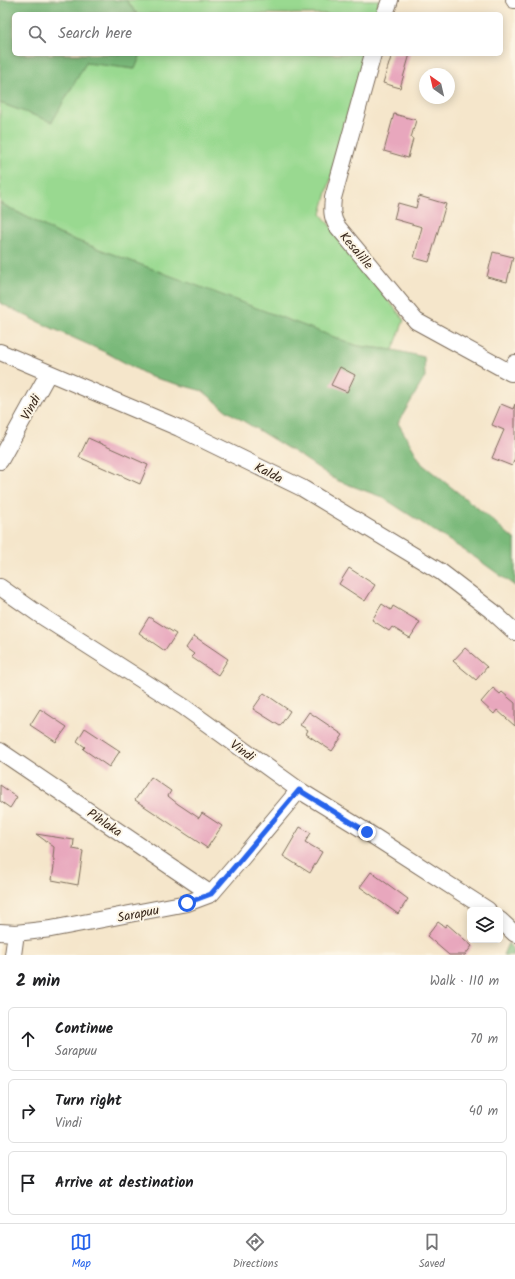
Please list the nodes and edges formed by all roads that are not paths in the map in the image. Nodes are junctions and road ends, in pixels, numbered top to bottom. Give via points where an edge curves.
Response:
1 (390, 0) edge
2 (386, 12) edge
3 (372, 56) edge
4 (0, 352) edge
5 (515, 363) edge
6 (48, 374) junction
7 (0, 461) edge
8 (0, 587) edge
9 (515, 632) edge
10 (0, 751) edge
11 (299, 790) junction
12 (211, 894) junction
13 (483, 907) edge
14 (503, 923) edge
15 (0, 932) edge
16 (16, 933) junction
17 (515, 934) edge
18 (13, 955) edge

1 - 2 street
3 - 5 street, Kesalille via 333,198 333,220 416,321 512,372
4 - 6 street, Kalda
6 - 7 street, Vindi
6 - 9 street, Kalda via 179,428 302,488 441,572
8 - 11 street, Vindi via 184,707
10 - 12 street, Pihlaka
11 - 12 street, Sarapuu
11 - 13 street, Vindi
12 - 16 street, Sarapuu via 187,903 51,929
14 - 17 street
15 - 16 street, Sarapuu
16 - 18 street

